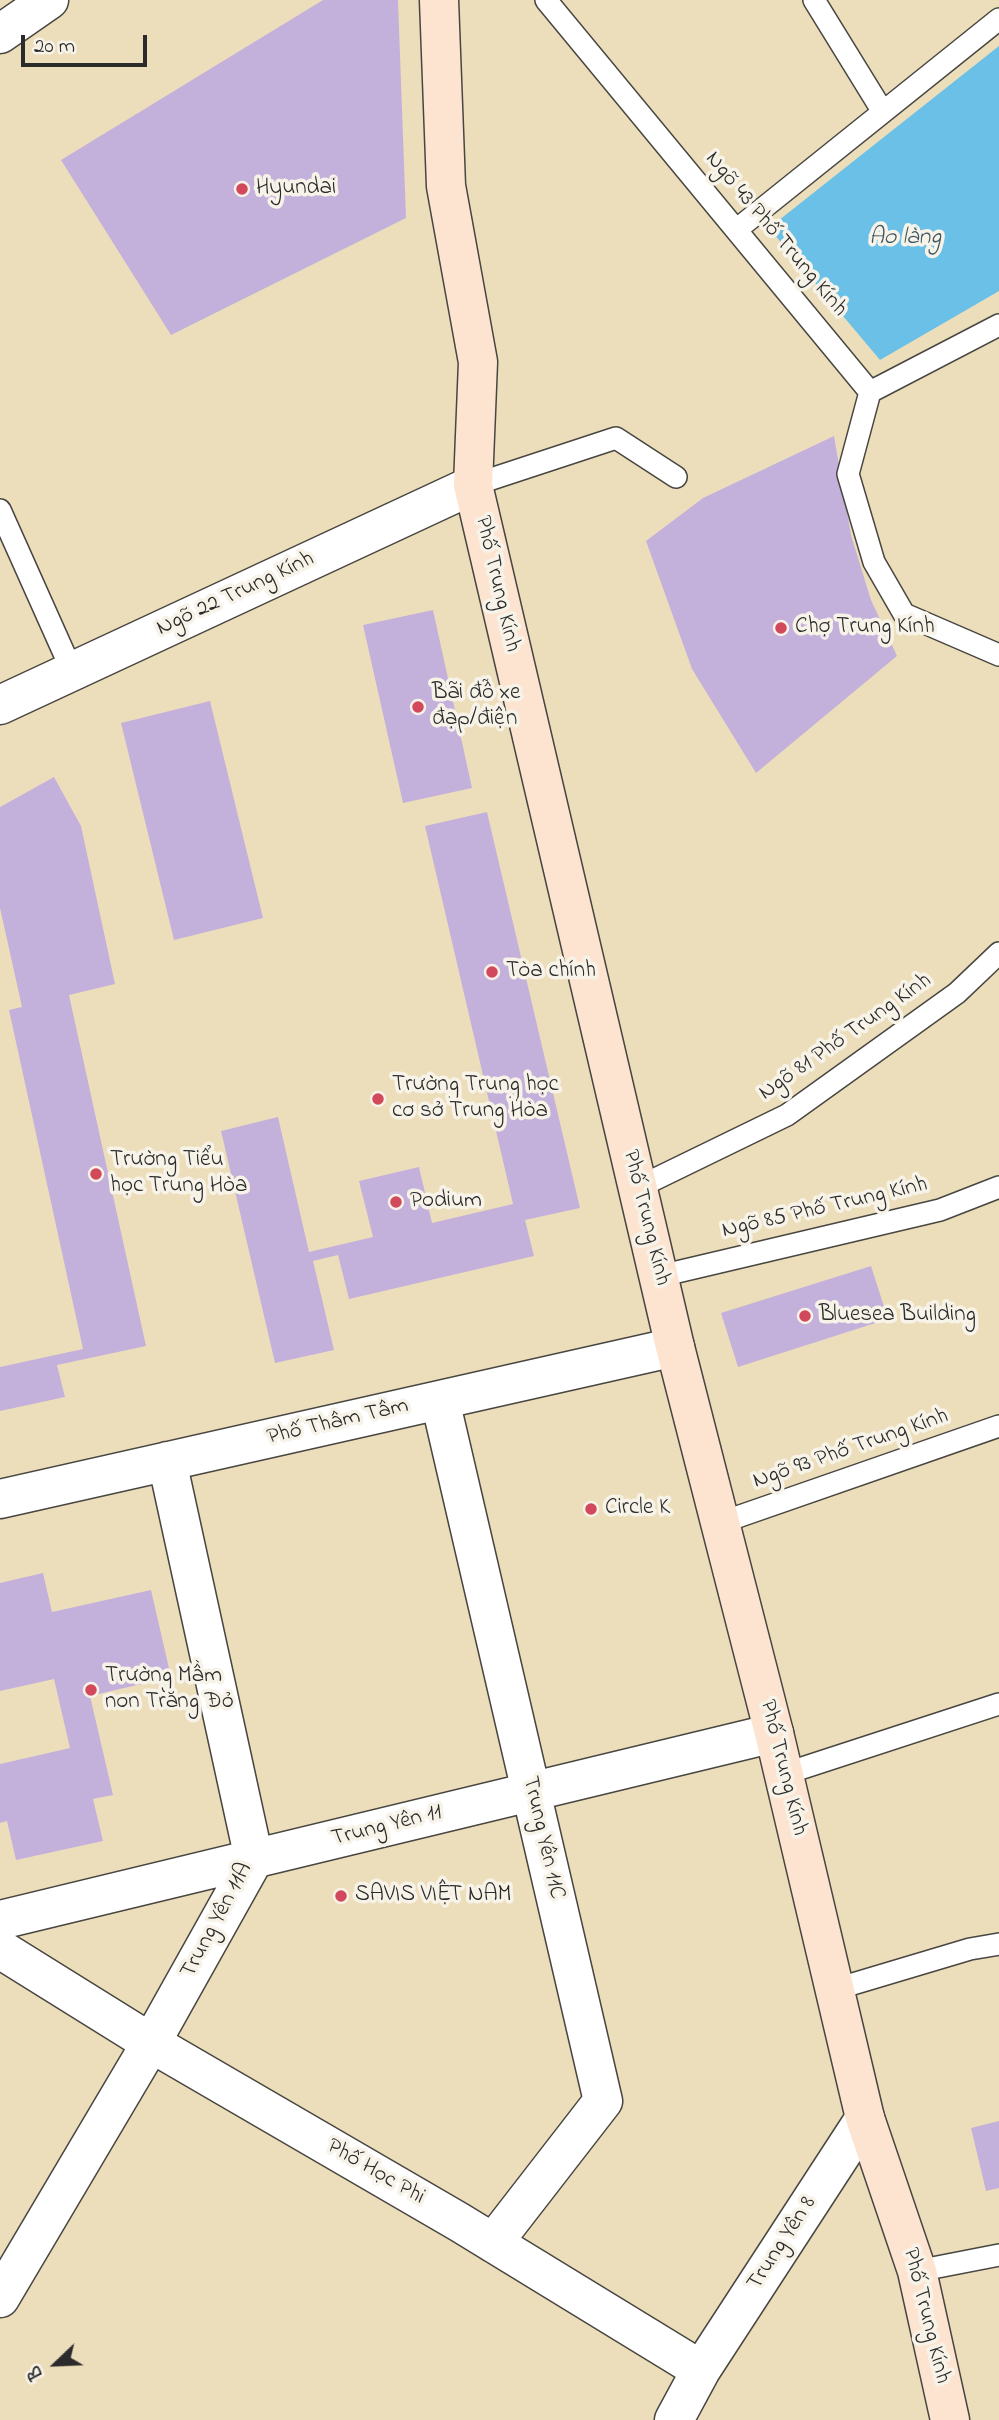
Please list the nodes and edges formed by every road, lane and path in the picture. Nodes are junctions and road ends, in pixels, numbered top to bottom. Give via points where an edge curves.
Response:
1 (50, 0) edge
2 (439, 0) edge
3 (546, 0) edge
4 (814, 0) edge
5 (999, 19) edge
6 (0, 34) edge
7 (883, 112) junction
8 (736, 230) junction
9 (999, 325) edge
10 (870, 392) junction
11 (676, 477) dead end
12 (473, 485) junction
13 (0, 510) edge
14 (999, 655) edge
15 (72, 671) junction
16 (0, 705) edge
17 (999, 953) edge
18 (999, 1187) edge
19 (637, 1188) junction
20 (660, 1276) junction
21 (675, 1347) junction
22 (440, 1400) junction
23 (999, 1426) edge
24 (167, 1461) junction
25 (0, 1499) edge
26 (720, 1523) junction
27 (999, 1704) edge
28 (774, 1733) junction
29 (784, 1774) junction
30 (531, 1791) junction
31 (254, 1859) junction
32 (0, 1920) edge
33 (999, 1944) edge
34 (0, 1949) edge
35 (836, 1989) junction
36 (151, 2043) junction
37 (865, 2118) junction
38 (493, 2243) junction
39 (999, 2255) edge
40 (917, 2271) junction
41 (0, 2298) edge
42 (701, 2370) junction
43 (674, 2420) edge
44 (950, 2420) edge

1 - 6 street
2 - 12 main road, Phố Trung Kính via 446,187 478,362
3 - 8 lane, Ngõ 43 Phố Trung Kính
4 - 7 lane
5 - 7 lane
7 - 8 lane
8 - 10 lane, Ngõ 43 Phố Trung Kính
9 - 10 lane
10 - 14 lane via 848,474 874,562 904,614
11 - 12 lane via 616,438
12 - 15 street, Ngõ 22 Trung Kính
12 - 19 main road, Phố Trung Kính
13 - 15 lane
15 - 16 street, Ngõ 22 Trung Kính
17 - 19 lane, Ngõ 81 Phố Trung Kính via 957,993 787,1115
18 - 20 lane, Ngõ 85 Phố Trung Kính via 940,1209
19 - 20 main road, Phố Trung Kính
20 - 21 main road, Phố Trung Kính
21 - 22 street, Phố Thâm Tâm
21 - 26 main road, Phố Trung Kính
22 - 24 street, Phố Thâm Tâm
22 - 30 street, Trung Yên 11C
23 - 26 lane, Ngõ 93 Phố Trung Kính
24 - 25 street, Phố Thâm Tâm
24 - 31 street, Trung Yên 11A
26 - 28 main road, Phố Trung Kính
27 - 29 lane
28 - 29 main road, Phố Trung Kính
28 - 30 street, Trung Yên 11
29 - 35 main road, Phố Trung Kính
30 - 31 street, Trung Yên 11
30 - 38 street, Trung Yên 11C via 603,2101
31 - 32 street, Trung Yên 11
31 - 36 street, Trung Yên 11A
33 - 35 lane
34 - 36 street, Phố Học Phi
35 - 37 main road, Phố Trung Kính
36 - 38 street, Phố Học Phi
36 - 41 street, Trung Yên 11A
37 - 40 main road, Phố Trung Kính
37 - 42 street, Trung Yên 8
38 - 42 street, Phố Học Phi
39 - 40 lane
40 - 44 main road, Phố Trung Kính
42 - 43 street

